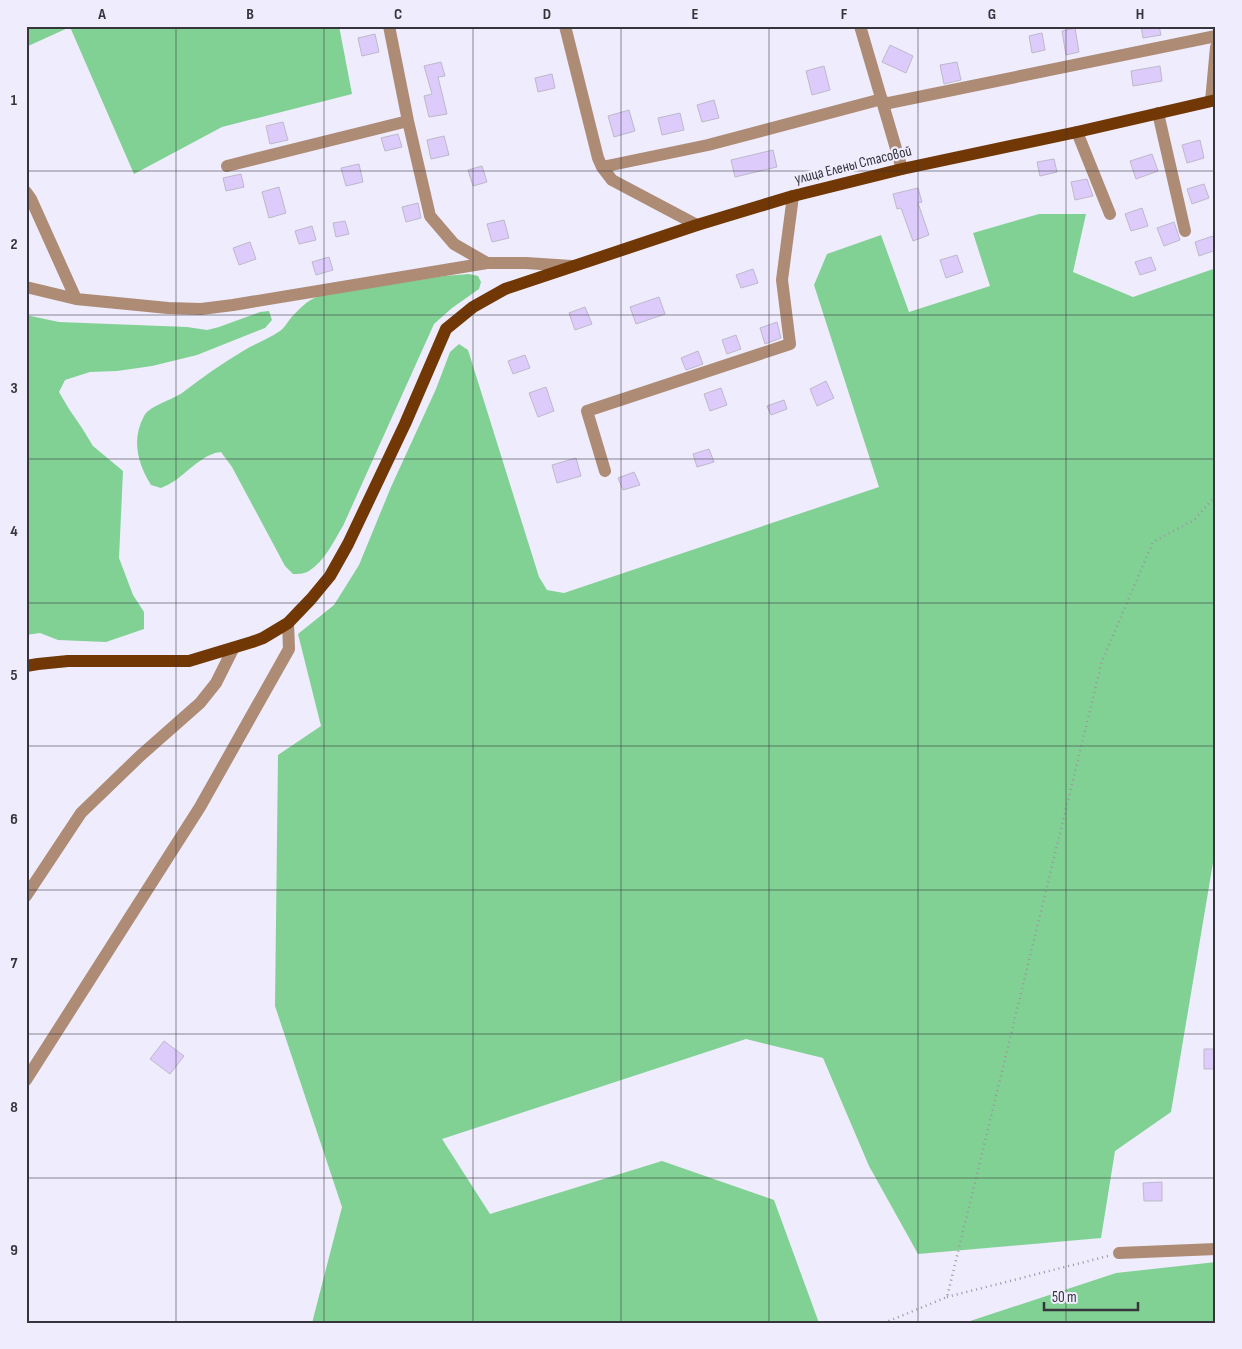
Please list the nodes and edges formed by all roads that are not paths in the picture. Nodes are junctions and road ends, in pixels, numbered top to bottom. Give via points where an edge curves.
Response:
1 (389, 26) edge
2 (565, 26) edge
3 (860, 26) edge
4 (1216, 36) edge
5 (1216, 47) edge
6 (1213, 100) edge
7 (883, 102) junction
8 (1158, 113) junction
9 (408, 121) junction
10 (1078, 132) junction
11 (227, 166) dead end
12 (602, 167) junction
13 (902, 169) junction
14 (26, 192) edge
15 (793, 196) junction
16 (1110, 214) dead end
17 (698, 225) junction
18 (1185, 231) dead end
19 (486, 263) junction
20 (572, 266) junction
21 (26, 287) edge
22 (76, 299) junction
23 (605, 471) dead end
24 (288, 624) junction
25 (234, 648) junction
26 (26, 666) edge
27 (26, 896) edge
28 (26, 1080) edge
29 (1216, 1249) edge
30 (1119, 1253) road end

1 - 9 street
2 - 12 street
3 - 7 street
4 - 7 street
5 - 6 street
6 - 8 main road, улица Елены Стасовой
7 - 12 street
7 - 13 street
8 - 10 main road, улица Елены Стасовой
8 - 18 street
9 - 11 street
9 - 19 street via 430,216 454,244
10 - 13 main road, улица Елены Стасовой
10 - 16 street
12 - 17 street via 612,180
13 - 15 main road, улица Елены Стасовой
14 - 22 street
15 - 17 main road, улица Елены Стасовой
15 - 23 street via 782,280 790,344 587,411
17 - 20 main road, улица Елены Стасовой
19 - 20 street
19 - 22 street via 201,309
20 - 24 main road, улица Елены Стасовой via 505,289 473,307 446,329 406,424 348,544 330,576
21 - 22 street
24 - 25 main road, улица Елены Стасовой via 263,638
24 - 28 street via 289,649 200,807
25 - 26 main road, улица Елены Стасовой via 189,661 68,661
25 - 27 street via 216,683 200,703 81,813
29 - 30 street

